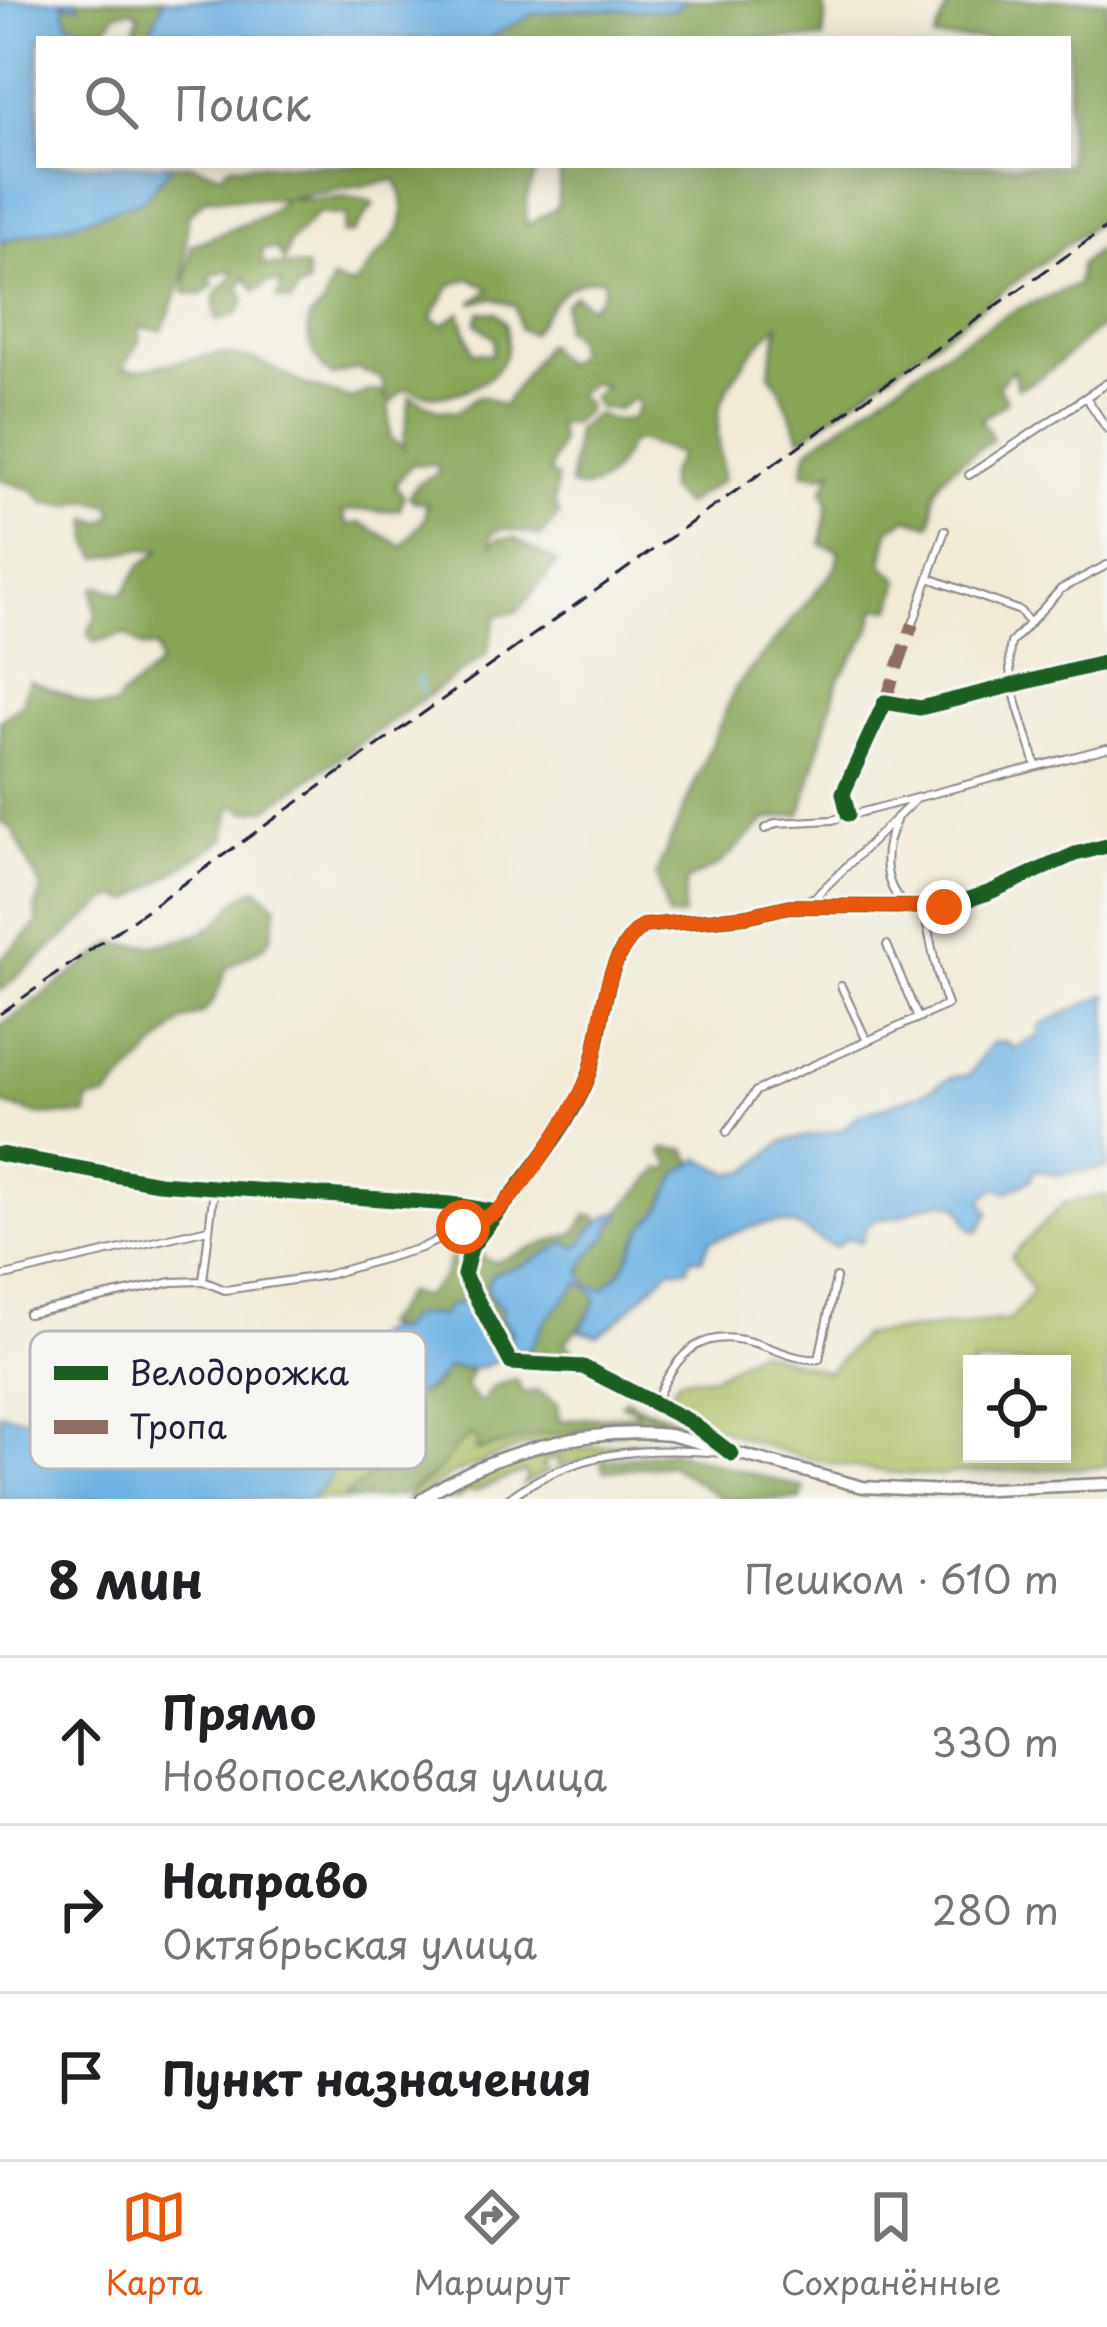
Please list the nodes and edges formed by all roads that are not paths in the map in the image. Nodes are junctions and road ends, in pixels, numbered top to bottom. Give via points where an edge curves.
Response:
1 (1107, 383) edge
2 (1086, 397) junction
3 (1107, 429) edge
4 (969, 475) dead end
5 (945, 530) dead end
6 (1107, 565) edge
7 (929, 578) junction
8 (1028, 621) junction
9 (913, 624) dead end
10 (1107, 662) edge
11 (1014, 686) junction
12 (1107, 748) edge
13 (1036, 765) junction
14 (921, 796) junction
15 (901, 813) junction
16 (848, 814) junction
17 (765, 829) dead end
18 (1107, 846) edge
19 (790, 906) junction
20 (912, 908) junction
21 (923, 909) junction
22 (887, 945) dead end
23 (841, 986) dead end
24 (918, 1018) junction
25 (867, 1041) junction
26 (727, 1132) dead end
27 (0, 1154) edge
28 (214, 1189) junction
29 (496, 1212) junction
30 (208, 1229) junction
31 (0, 1277) edge
32 (836, 1278) dead end
33 (203, 1281) junction
34 (28, 1314) dead end
35 (655, 1403) junction
36 (732, 1454) junction
37 (1107, 1484) edge
38 (884, 1489) junction
39 (422, 1499) edge
40 (508, 1499) edge
41 (871, 1499) edge

1 - 2 street
2 - 3 street
2 - 4 street
5 - 7 street
6 - 8 street via 1061,589
7 - 8 street
7 - 9 street
8 - 11 street via 1008,654
10 - 11 street
11 - 13 street
11 - 16 street via 920,708 885,702 843,794
12 - 13 street
13 - 14 street
14 - 15 street
14 - 16 street
15 - 19 street via 814,897
15 - 20 street via 886,865 896,895
16 - 17 street
18 - 21 street via 966,901
19 - 20 street
19 - 29 street via 643,926 612,971 583,1091
20 - 21 street
21 - 24 street via 947,1005
22 - 24 street
23 - 25 street
24 - 25 street
25 - 26 street via 756,1091
27 - 28 street
28 - 29 street
28 - 30 street
29 - 33 street via 421,1248 327,1275 225,1290
29 - 35 street via 464,1270 508,1359 583,1367
30 - 31 street
30 - 33 street
32 - 35 street via 819,1359 744,1338 711,1340 680,1356
33 - 34 street
35 - 36 street
36 - 38 main road
36 - 39 main road via 654,1433 554,1444 488,1462
36 - 40 street via 667,1448 599,1456 557,1469
37 - 38 main road
38 - 41 street

